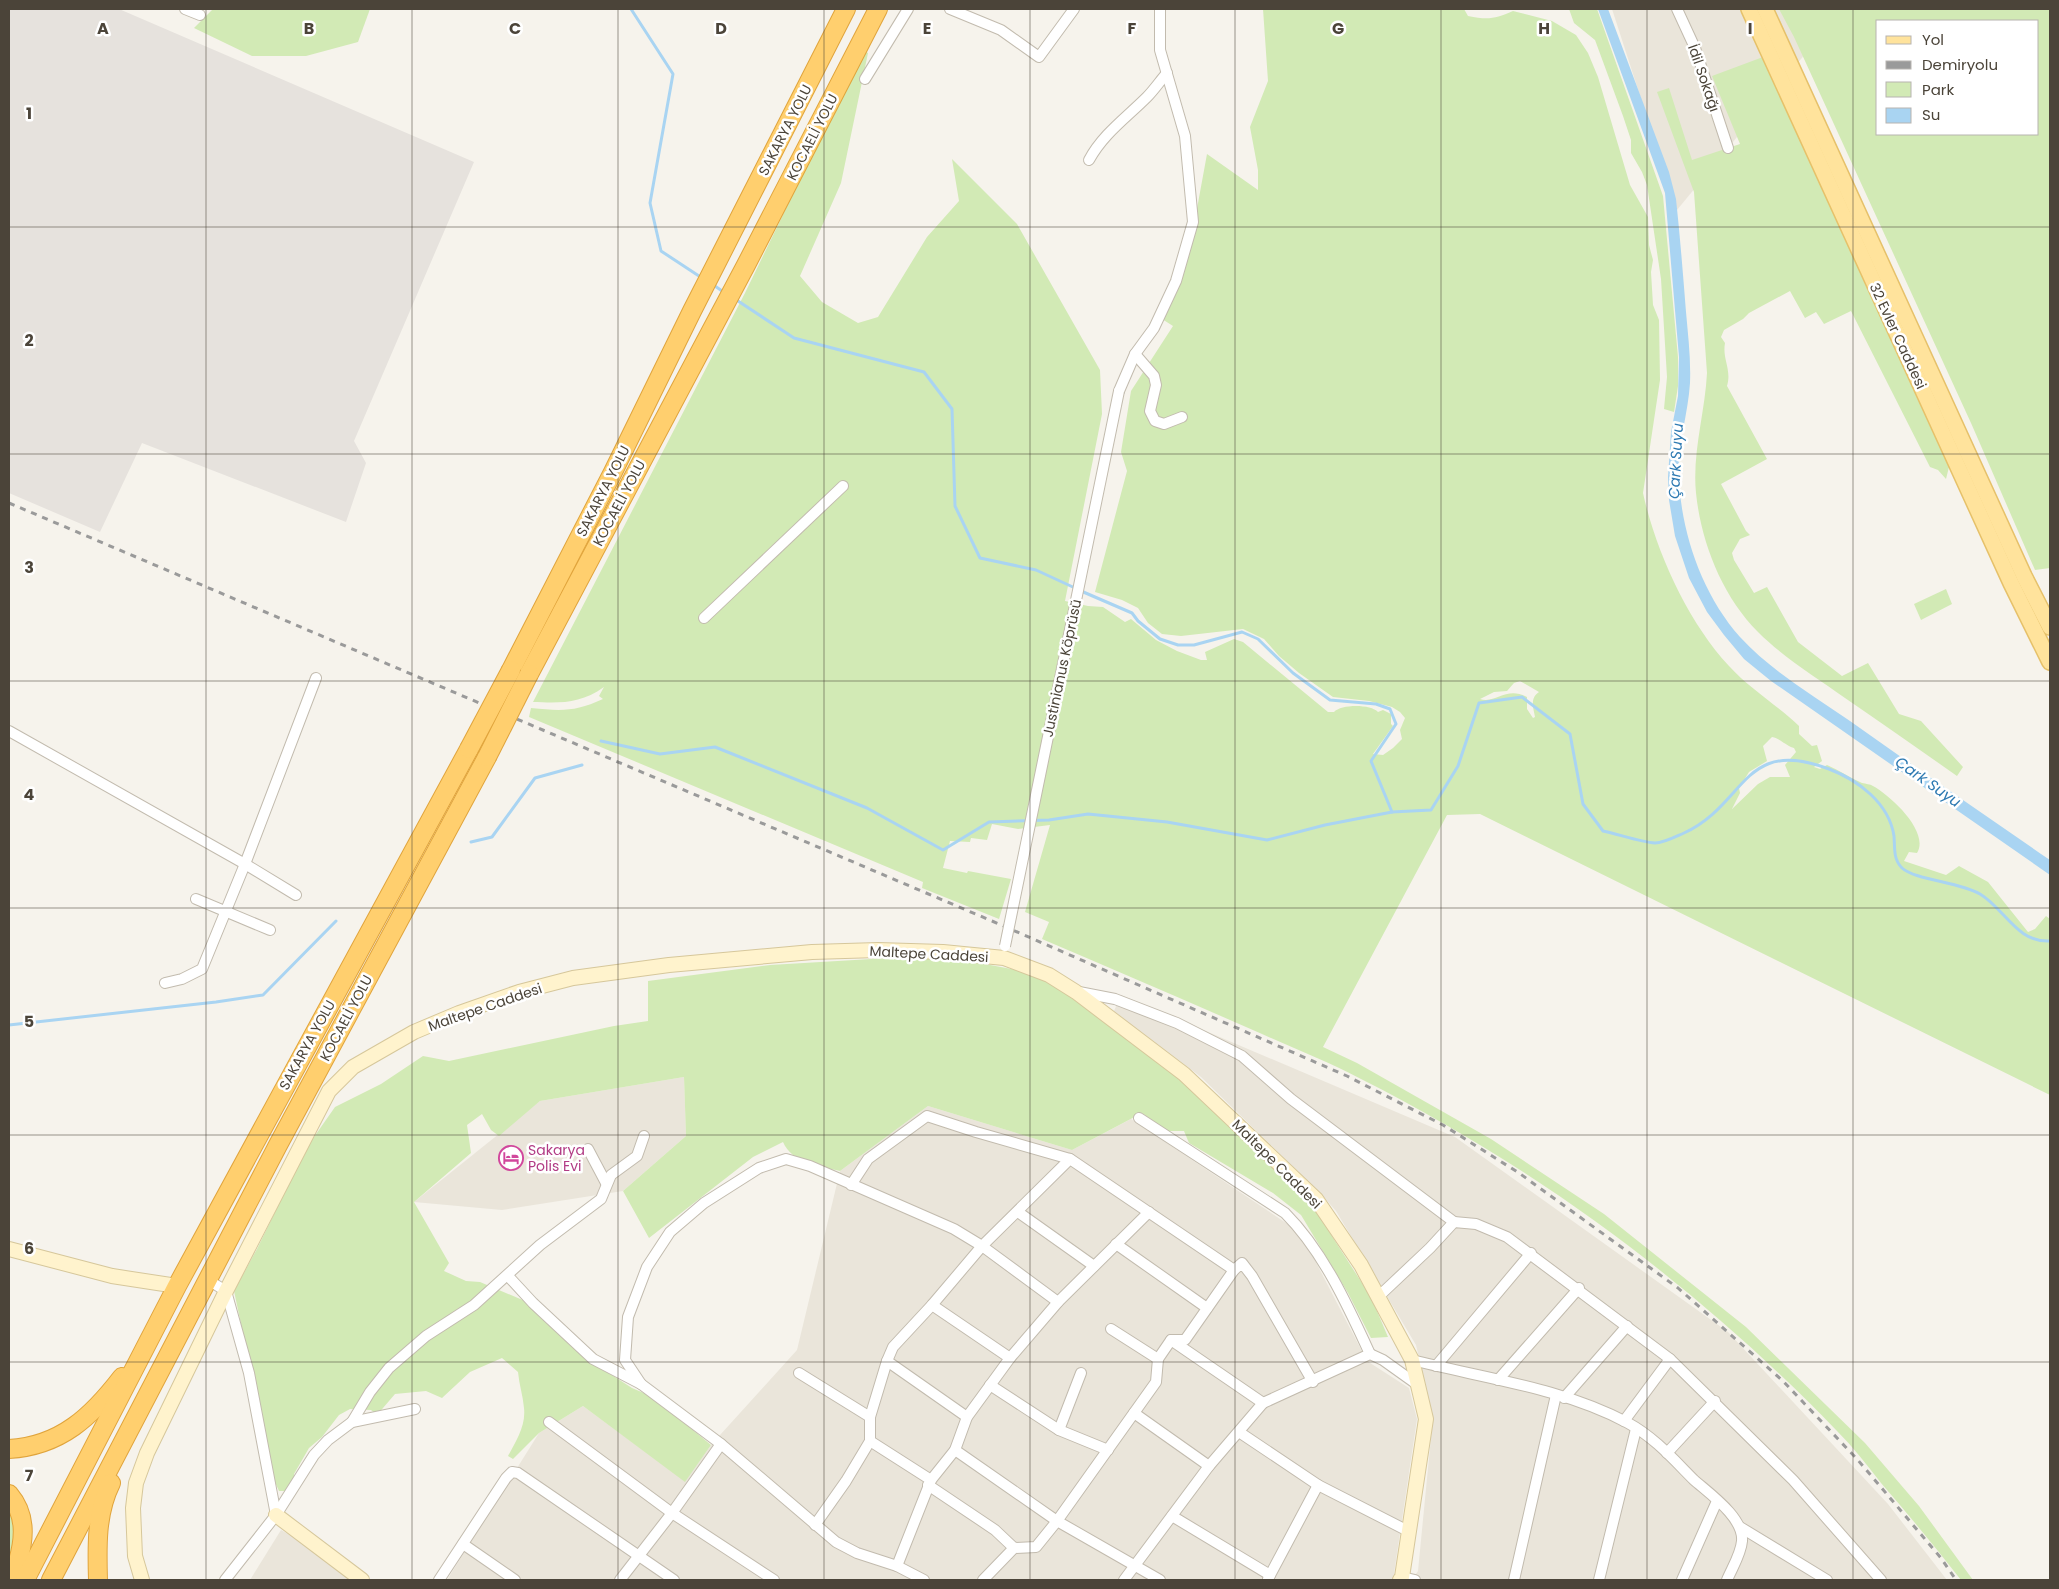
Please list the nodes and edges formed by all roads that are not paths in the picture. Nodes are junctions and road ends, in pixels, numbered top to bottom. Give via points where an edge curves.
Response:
1 (185, 9) edge
2 (846, 9) edge
3 (878, 9) edge
4 (908, 9) edge
5 (950, 9) edge
6 (1074, 9) edge
7 (1160, 9) edge
8 (1677, 9) edge
9 (1749, 9) edge
10 (1765, 9) edge
11 (200, 16) dead end
12 (1166, 73) junction
13 (866, 79) dead end
14 (1728, 148) dead end
15 (1089, 160) dead end
16 (1135, 354) junction
17 (1182, 417) dead end
18 (843, 486) dead end
19 (704, 618) dead end
20 (2050, 627) edge
21 (2050, 662) edge
22 (316, 678) dead end
23 (9, 731) edge
24 (245, 864) junction
25 (296, 895) dead end
26 (196, 899) dead end
27 (225, 912) junction
28 (270, 930) dead end
29 (1004, 952) junction
30 (165, 983) dead end
31 (1076, 992) junction
32 (1139, 1118) dead end
33 (644, 1136) dead end
34 (588, 1149) dead end
35 (1070, 1159) junction
36 (606, 1183) junction
37 (851, 1185) junction
38 (1018, 1212) junction
39 (1148, 1212) junction
40 (1454, 1222) junction
41 (1116, 1244) junction
42 (982, 1246) junction
43 (9, 1249) edge
44 (1531, 1253) junction
45 (1094, 1266) junction
46 (1234, 1270) junction
47 (508, 1276) junction
48 (208, 1280) junction
49 (177, 1286) junction
50 (1579, 1288) junction
51 (226, 1291) junction
52 (1378, 1297) junction
53 (1058, 1302) junction
54 (932, 1305) junction
55 (1207, 1308) junction
56 (1627, 1326) junction
57 (1111, 1329) dead end
58 (1171, 1340) junction
59 (149, 1343) junction
60 (1370, 1354) junction
61 (1010, 1358) junction
62 (1158, 1359) junction
63 (1670, 1359) junction
64 (1412, 1360) junction
65 (886, 1361) junction
66 (1436, 1366) junction
67 (799, 1373) dead end
68 (1081, 1373) dead end
69 (1498, 1380) junction
70 (1312, 1382) junction
71 (641, 1384) junction
72 (990, 1385) junction
73 (1418, 1385) junction
74 (1560, 1397) junction
75 (1715, 1401) junction
76 (1263, 1403) junction
77 (414, 1409) dead end
78 (1134, 1413) junction
79 (870, 1417) junction
80 (967, 1417) junction
81 (1624, 1421) junction
82 (352, 1422) junction
83 (549, 1422) dead end
84 (1636, 1429) junction
85 (1060, 1430) junction
86 (1239, 1432) junction
87 (870, 1441) junction
88 (721, 1444) junction
89 (9, 1449) edge
90 (955, 1450) junction
91 (1108, 1450) junction
92 (1667, 1453) junction
93 (1209, 1466) junction
94 (930, 1483) junction
95 (1318, 1485) junction
96 (9, 1494) edge
97 (1717, 1501) junction
98 (672, 1513) junction
99 (276, 1515) junction
100 (1172, 1516) junction
101 (1057, 1521) junction
102 (815, 1525) junction
103 (1740, 1527) junction
104 (1410, 1532) junction
105 (462, 1544) junction
106 (1014, 1548) junction
107 (638, 1556) junction
108 (897, 1566) junction
109 (1135, 1566) junction
110 (1269, 1577) edge
111 (1405, 1579) edge
112 (14, 1580) edge
113 (25, 1580) edge
114 (50, 1580) edge
115 (98, 1580) edge
116 (142, 1580) edge
117 (225, 1580) edge
118 (362, 1580) edge
119 (439, 1580) edge
120 (515, 1580) edge
121 (620, 1580) edge
122 (674, 1580) edge
123 (774, 1580) edge
124 (924, 1580) edge
125 (983, 1580) edge
126 (1124, 1580) edge
127 (1160, 1580) edge
128 (1514, 1580) edge
129 (1599, 1580) edge
130 (1682, 1580) edge
131 (1727, 1580) edge
132 (1827, 1580) edge
133 (1882, 1580) edge

1 - 11 street
2 - 49 highway, SAKARYA YOLU, bridge via 511,670
3 - 48 highway, KOCAELİ YOLU, bridge via 487,757
4 - 13 street
5 - 6 street via 1001,30 1039,57
7 - 12 street, Justinianus Köprüsü via 1160,50
8 - 14 street, İdil Sokağı via 1694,48
9 - 21 main road, 32 Evler Caddesi
10 - 20 main road, 32 Evler Caddesi
12 - 15 street via 1148,97 1117,124
12 - 16 street, Justinianus Köprüsü via 1185,136 1193,222 1176,281 1154,328
16 - 17 street via 1154,376 1156,385 1150,411 1155,421 1164,424
16 - 29 street, Justinianus Köprüsü, bridge via 1119,391
18 - 19 street
22 - 24 street
23 - 24 street
24 - 25 street
24 - 27 street
26 - 27 street
27 - 28 street
27 - 30 street via 202,969
29 - 31 street, Maltepe Caddesi
29 - 51 street, Maltepe Caddesi via 812,952 574,978 519,992 414,1032 353,1067 329,1091
31 - 40 street via 1115,999 1177,1023 1242,1056 1291,1100
31 - 52 street, Maltepe Caddesi via 1184,1074 1316,1199 1361,1265
32 - 60 street via 1285,1213 1303,1231 1347,1306
33 - 36 street via 637,1156 611,1175
34 - 36 street
35 - 37 street via 927,1116 868,1159
35 - 38 street
35 - 39 street
36 - 47 street via 601,1199 540,1245
37 - 42 street via 954,1229
37 - 71 street via 786,1159 759,1168 704,1203 670,1232 647,1267 628,1317 625,1360
38 - 42 street
38 - 45 street
39 - 41 street
39 - 46 street
40 - 44 street via 1476,1224 1508,1236
40 - 52 street
41 - 45 street
41 - 55 street
42 - 53 street
42 - 54 street
43 - 49 street via 112,1276
44 - 50 street
44 - 66 street
45 - 53 street
46 - 55 street
46 - 70 street via 1242,1263 1252,1276
47 - 71 street via 593,1359
47 - 82 street via 474,1305 426,1336 389,1368
48 - 51 street
48 - 114 highway
48 - 115 highway via 107,1490 97,1532
49 - 59 highway, SAKARYA YOLU
50 - 56 street
50 - 69 street
51 - 99 street via 249,1373
51 - 116 street, Maltepe Caddesi via 146,1453 136,1482 133,1508 135,1556
52 - 64 street, Maltepe Caddesi
53 - 61 street
54 - 61 street
54 - 65 street via 893,1347
55 - 58 street via 1185,1340
56 - 63 street
56 - 74 street
57 - 62 street
58 - 62 street
58 - 76 street
59 - 89 highway via 103,1402 66,1433 25,1448
59 - 113 highway
60 - 70 street
60 - 73 street
61 - 72 street
62 - 78 street via 1156,1382
63 - 75 street
63 - 81 street
64 - 66 street
64 - 73 street, Maltepe Caddesi
65 - 79 street
65 - 80 street
66 - 69 street
67 - 79 street
68 - 85 street
69 - 74 street
70 - 76 street
71 - 88 street
72 - 80 street
72 - 85 street
73 - 104 street, Maltepe Caddesi via 1426,1419
74 - 81 street
74 - 128 street
75 - 92 street
75 - 133 street via 1793,1480
76 - 86 street
77 - 82 street
78 - 91 street
78 - 93 street
79 - 87 street
80 - 90 street
81 - 84 street
82 - 99 street via 314,1455
83 - 98 street
84 - 92 street
84 - 129 street
85 - 91 street
86 - 93 street
86 - 95 street
87 - 94 street
87 - 102 street
88 - 98 street
88 - 102 street
90 - 94 street
90 - 101 street
91 - 101 street
92 - 97 street
93 - 100 street
94 - 106 street
94 - 108 street
95 - 104 street
95 - 110 street
96 - 112 highway via 20,1512 23,1525 22,1551
97 - 103 street
97 - 130 street
98 - 107 street
98 - 123 street
99 - 117 street
99 - 118 street
100 - 109 street
100 - 110 street
101 - 106 street via 1036,1547
101 - 109 street
102 - 108 street via 843,1546
103 - 131 street via 1742,1541
103 - 132 street
104 - 111 street, Maltepe Caddesi
105 - 107 street via 512,1472
105 - 119 street
105 - 120 street
106 - 125 street
107 - 121 street
107 - 122 street
108 - 124 street
109 - 126 street
109 - 127 street

